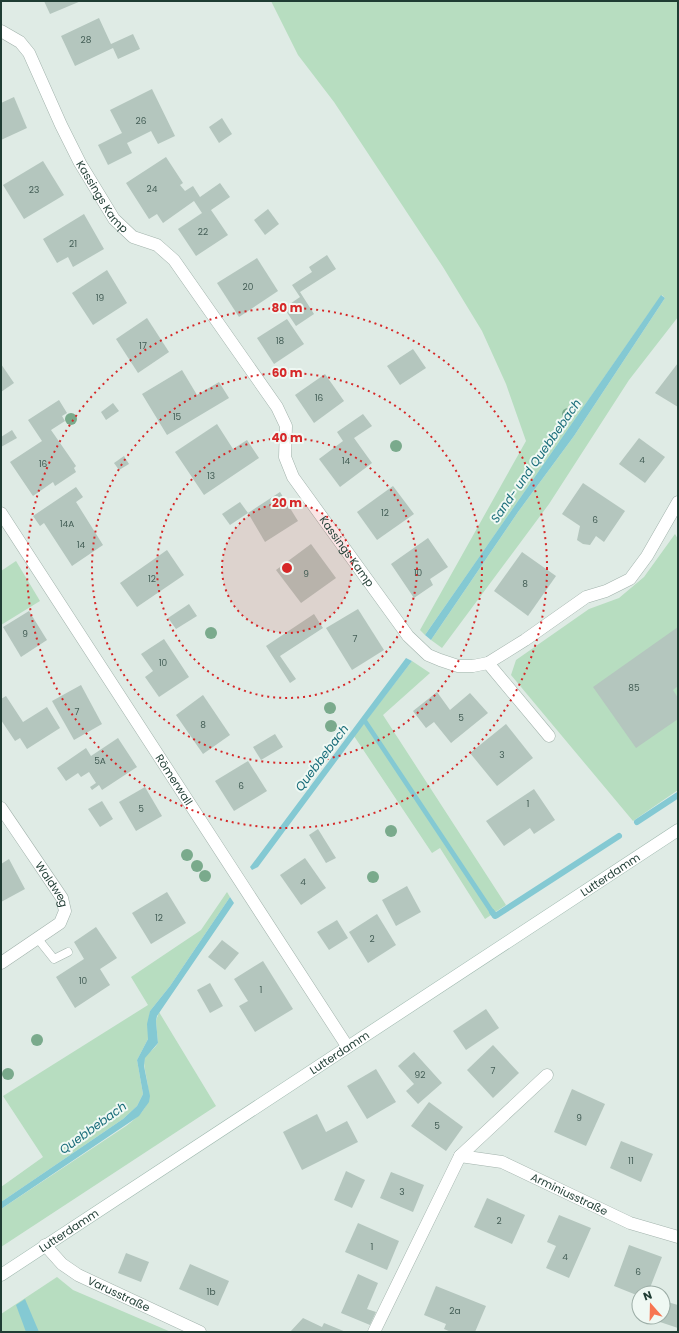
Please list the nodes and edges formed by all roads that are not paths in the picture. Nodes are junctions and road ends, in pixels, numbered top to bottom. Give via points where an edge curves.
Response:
1 (1, 31) edge
2 (678, 502) edge
3 (1, 513) edge
4 (488, 663) junction
5 (549, 736) dead end
6 (1, 808) edge
7 (678, 830) edge
8 (38, 939) junction
9 (68, 952) dead end
10 (1, 964) edge
11 (346, 1046) junction
12 (547, 1075) dead end
13 (460, 1156) junction
14 (678, 1237) edge
15 (45, 1245) junction
16 (1, 1275) edge
17 (200, 1332) edge
18 (374, 1332) edge

1 - 4 street, Kassings Kamp via 20,42 29,53 80,163 114,220 133,237 157,245 174,260 277,407 286,426 285,457 293,477 408,636 428,655 440,660 458,666
2 - 4 street, Kassings Kamp via 651,551 630,579 606,591 586,597
3 - 11 street, Römerwall
4 - 5 street
6 - 8 street, Waldweg via 64,904 65,911 60,923
7 - 11 street, Lutterdamm
8 - 9 lane via 54,959
8 - 10 street, Waldweg
11 - 15 street, Lutterdamm
12 - 13 street
13 - 14 street, Arminiusstraße via 502,1162 630,1223
13 - 18 street
15 - 16 street, Lutterdamm
15 - 17 street, Varusstraße via 62,1264 78,1275

